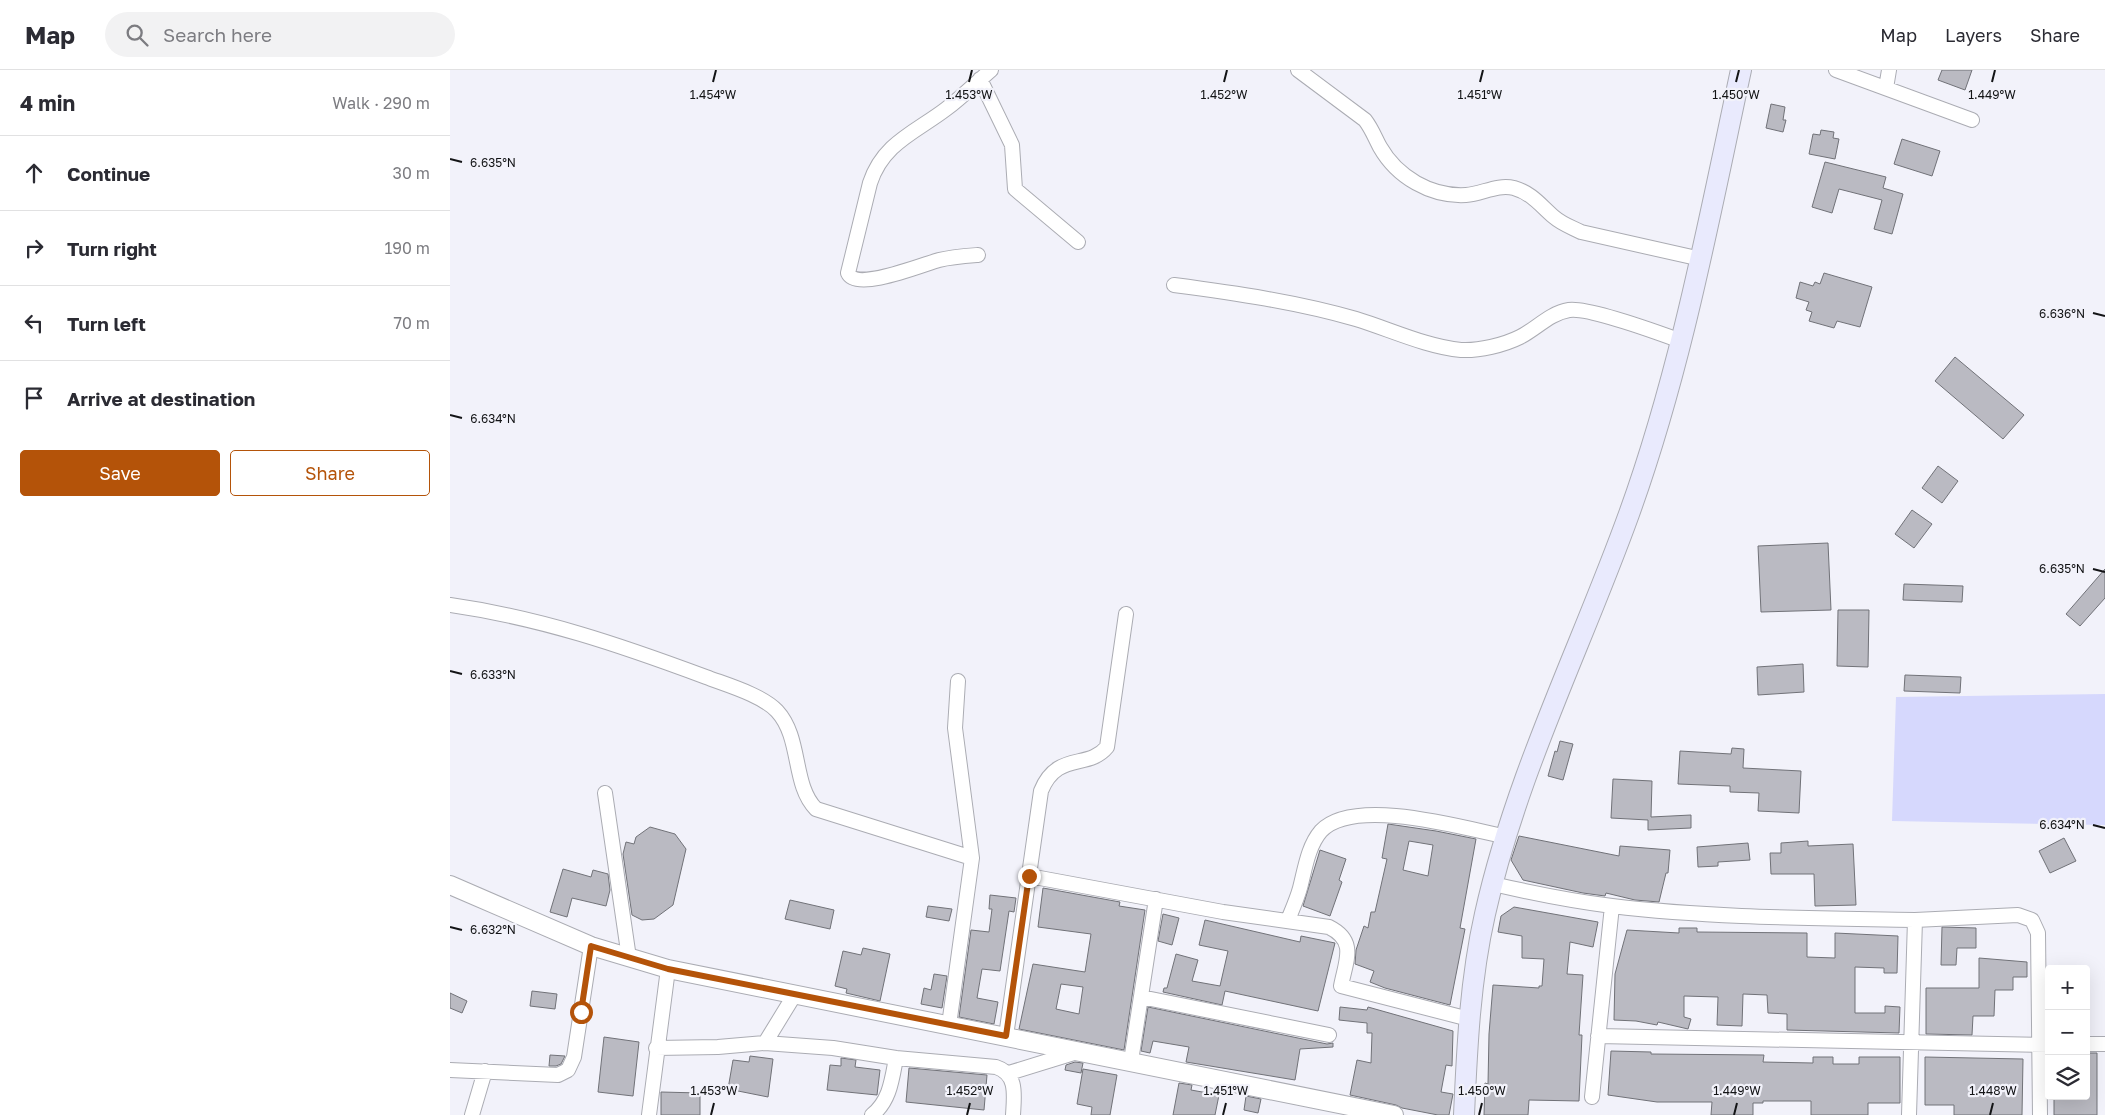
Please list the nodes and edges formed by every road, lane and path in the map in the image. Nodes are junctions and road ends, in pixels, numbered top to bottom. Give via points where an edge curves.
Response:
1 (1298, 70) edge
2 (1741, 70) edge
3 (1836, 70) edge
4 (1889, 70) edge
5 (986, 75) edge
6 (1886, 88) junction
7 (1972, 120) dead end
8 (1078, 242) dead end
9 (978, 255) dead end
10 (1701, 259) junction
11 (1174, 285) dead end
12 (1681, 341) junction
13 (450, 605) edge
14 (1126, 614) dead end
15 (958, 681) dead end
16 (605, 793) dead end
17 (1506, 837) junction
18 (972, 858) junction
19 (1029, 876) junction
20 (1493, 884) junction
21 (450, 886) edge
22 (1156, 899) junction
23 (1612, 906) junction
24 (1288, 920) junction
25 (1915, 920) junction
26 (591, 946) junction
27 (629, 958) junction
28 (668, 969) junction
29 (795, 994) junction
30 (1141, 997) junction
31 (1469, 1020) junction
32 (949, 1025) junction
33 (1329, 1035) dead end
34 (1006, 1036) junction
35 (1598, 1036) junction
36 (765, 1043) junction
37 (1912, 1043) junction
38 (2090, 1044) edge
39 (2105, 1044) edge
40 (2044, 1045) edge
41 (656, 1048) junction
42 (1080, 1051) junction
43 (896, 1058) junction
44 (1130, 1061) junction
45 (450, 1070) edge
46 (486, 1071) junction
47 (1009, 1073) junction
48 (1592, 1097) dead end
49 (472, 1115) edge
50 (649, 1115) edge
51 (872, 1115) edge
52 (1013, 1115) edge
53 (1394, 1115) edge
54 (1464, 1115) edge
55 (1909, 1115) edge
56 (2040, 1115) edge

1 - 10 street via 1365,120 1380,148 1415,184 1462,195 1502,186 1512,188 1525,192 1559,220 1581,232
2 - 10 main road
3 - 6 street
4 - 6 street
5 - 8 street via 1012,145 1015,189
5 - 9 street via 883,155 874,169 848,273 854,280 878,279 941,260
6 - 7 street
10 - 12 main road
11 - 12 street via 1266,299 1355,319 1446,348 1463,350 1502,344 1559,312 1572,309
12 - 17 main road via 1630,513 1563,678
13 - 18 street via 552,625 659,660 769,704 782,717 797,755 806,796 816,808
14 - 19 street via 1107,747 1096,756 1058,768 1046,779 1041,791
15 - 18 street via 955,728
16 - 27 street
17 - 20 main road
17 - 24 street via 1376,814 1336,822 1322,830 1312,845
18 - 32 street
19 - 22 street
19 - 34 street
20 - 23 street
20 - 31 main road via 1476,964
21 - 26 street
22 - 24 street
22 - 30 street
23 - 25 street via 1749,917
23 - 35 street
24 - 31 street via 1329,927 1342,933 1348,946 1341,986
25 - 37 street
25 - 40 street via 2018,915 2032,920 2038,934
26 - 27 street
26 - 46 street via 574,1057 568,1070 558,1076
27 - 28 street
28 - 29 street
28 - 41 street
29 - 32 street
29 - 36 street
30 - 33 street
30 - 44 street
31 - 54 main road
32 - 34 street
34 - 42 street
35 - 37 street
35 - 48 street
36 - 41 street
36 - 43 street via 833,1048
37 - 40 street
37 - 55 street
38 - 39 street
40 - 56 street
41 - 50 street
42 - 44 street
42 - 47 street
43 - 47 street via 996,1066
43 - 51 street via 886,1100
44 - 53 street
45 - 46 street
46 - 49 street
47 - 52 street via 1014,1089

